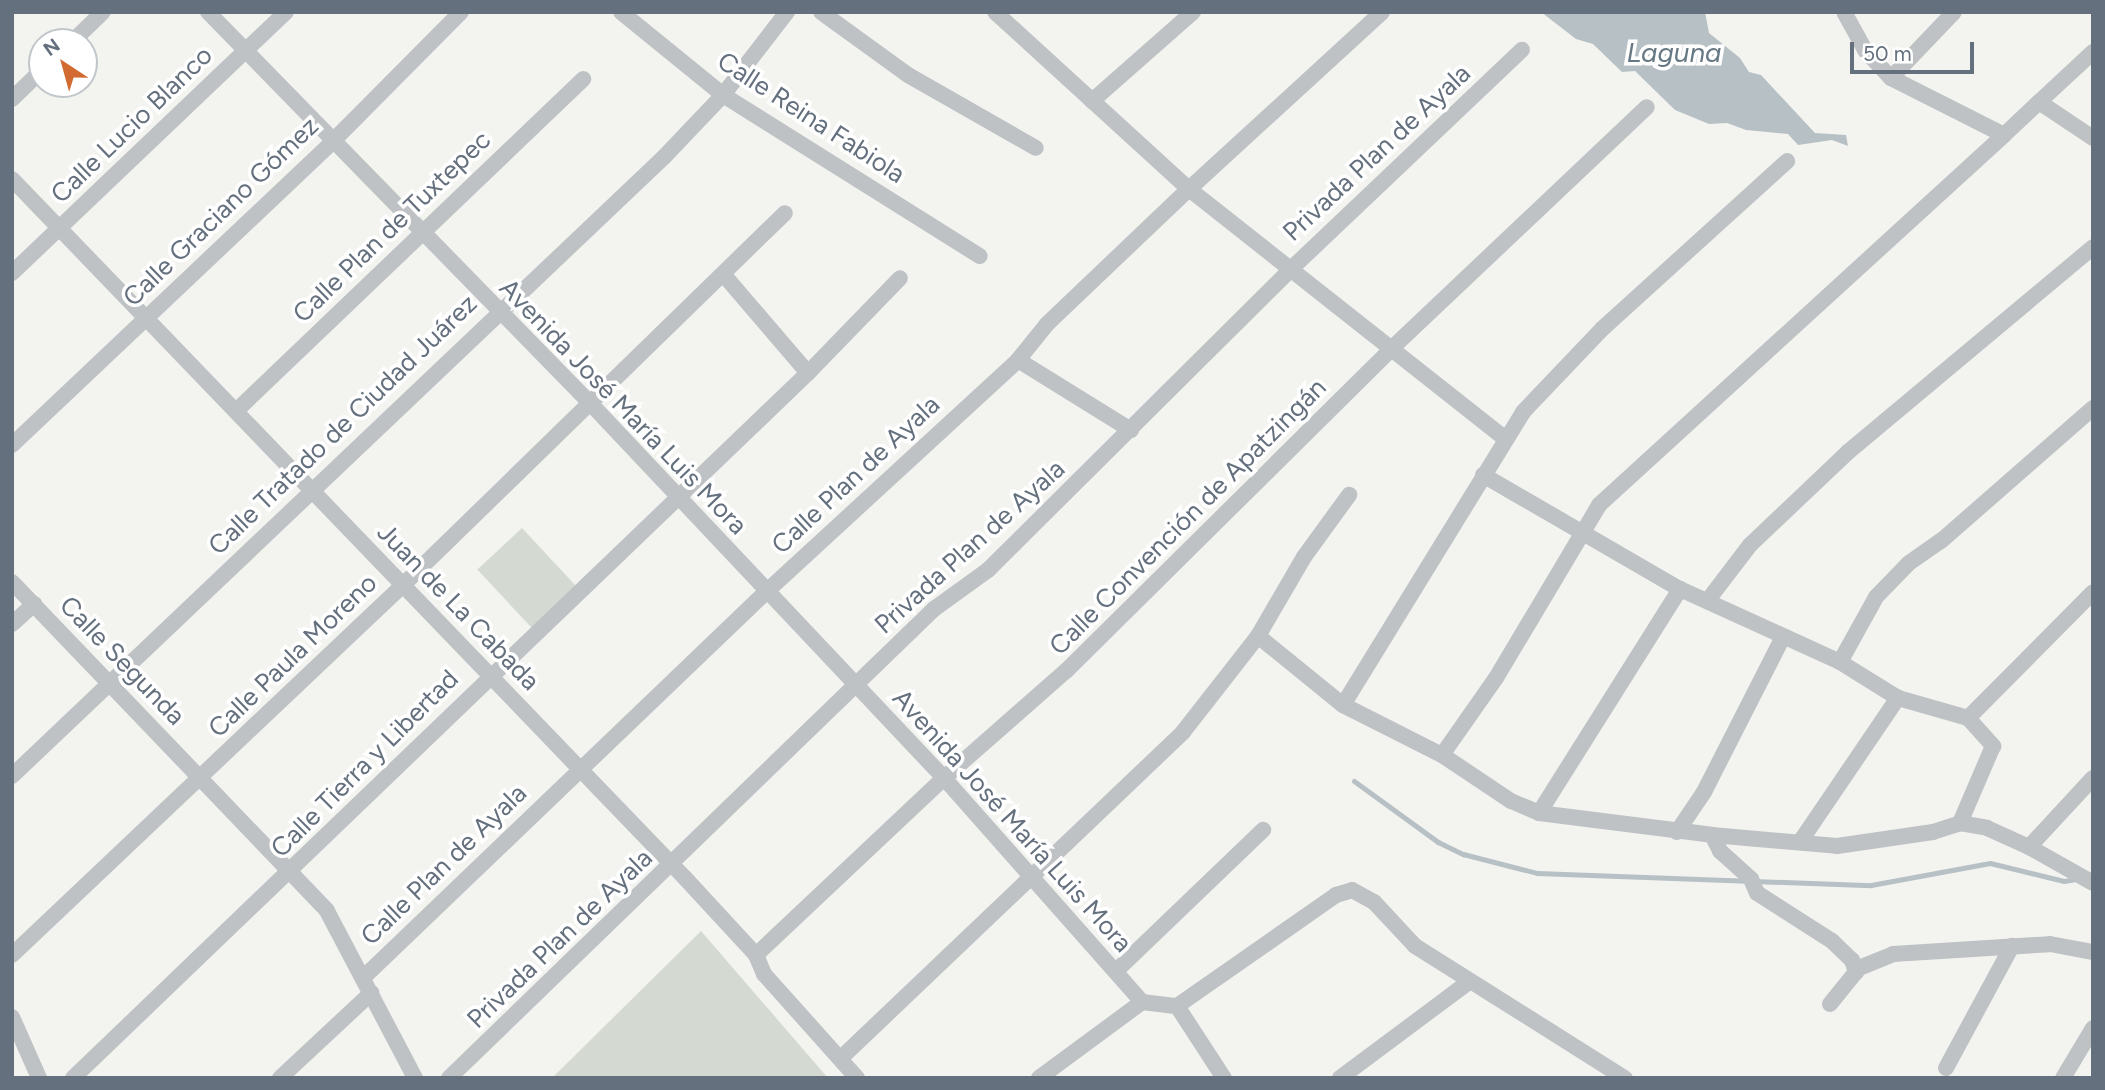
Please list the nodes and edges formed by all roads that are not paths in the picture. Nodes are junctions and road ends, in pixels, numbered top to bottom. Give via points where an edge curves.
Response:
1 (103, 12) edge
2 (208, 12) edge
3 (286, 12) edge
4 (461, 12) edge
5 (621, 12) edge
6 (787, 12) edge
7 (821, 12) edge
8 (1193, 12) edge
9 (1382, 12) edge
10 (1844, 12) edge
11 (1954, 12) edge
12 (998, 13) edge
13 (86, 28) edge
14 (1522, 50) dead end
15 (246, 51) junction
16 (2093, 52) edge
17 (1891, 78) junction
18 (583, 79) dead end
19 (28, 84) edge
20 (723, 95) junction
21 (12, 99) edge
22 (1092, 101) junction
23 (2039, 102) junction
24 (1647, 107) dead end
25 (2004, 135) junction
26 (2093, 138) edge
27 (332, 142) junction
28 (1036, 148) dead end
29 (1787, 161) dead end
30 (12, 179) edge
31 (1189, 189) junction
32 (785, 213) dead end
33 (61, 228) junction
34 (419, 233) junction
35 (2093, 247) edge
36 (980, 256) dead end
37 (1292, 268) junction
38 (12, 274) edge
39 (724, 275) junction
40 (900, 278) dead end
41 (499, 311) junction
42 (148, 316) junction
43 (1391, 349) junction
44 (1018, 360) junction
45 (808, 373) junction
46 (591, 404) junction
47 (2093, 408) edge
48 (237, 410) junction
49 (1131, 430) junction
50 (1504, 438) junction
51 (12, 444) edge
52 (1483, 475) junction
53 (312, 489) junction
54 (1349, 495) dead end
55 (676, 497) junction
56 (1580, 534) junction
57 (12, 582) edge
58 (403, 585) junction
59 (1680, 589) junction
60 (766, 592) junction
61 (2093, 592) edge
62 (1708, 600) junction
63 (34, 604) junction
64 (12, 624) edge
65 (1258, 636) junction
66 (1783, 637) junction
67 (1840, 662) junction
68 (490, 674) junction
69 (109, 683) junction
70 (855, 687) junction
71 (1898, 698) junction
72 (1343, 705) junction
73 (1968, 718) junction
74 (1442, 755) junction
75 (579, 771) junction
76 (12, 776) edge
77 (201, 778) junction
78 (944, 778) junction
79 (2093, 778) edge
80 (1539, 813) junction
81 (1959, 823) junction
82 (1263, 830) dead end
83 (1677, 832) junction
84 (1712, 835) junction
85 (1801, 839) junction
86 (2029, 847) junction
87 (672, 866) junction
88 (291, 872) junction
89 (1031, 874) junction
90 (2093, 883) edge
91 (2012, 946) junction
92 (2093, 952) edge
93 (12, 955) edge
94 (756, 955) junction
95 (1116, 971) junction
96 (1856, 972) junction
97 (365, 976) junction
98 (1469, 982) junction
99 (371, 993) junction
100 (1142, 1002) junction
101 (1830, 1004) dead end
102 (1177, 1006) junction
103 (12, 1017) edge
104 (2093, 1028) edge
105 (841, 1058) junction
106 (1609, 1067) junction
107 (1946, 1068) dead end
108 (39, 1078) edge
109 (73, 1078) edge
110 (280, 1078) edge
111 (415, 1078) edge
112 (449, 1078) edge
113 (857, 1078) edge
114 (1040, 1078) edge
115 (1224, 1078) edge
116 (1340, 1078) edge
117 (1594, 1078) edge
118 (1625, 1078) edge
119 (2063, 1078) edge

1 - 13 street
2 - 15 street, Avenida José María Luis Mora
3 - 15 street, Calle Lucio Blanco
4 - 27 street, Calle Graciano Gómez
5 - 20 street, Calle Reina Fabiola
6 - 20 street, Calle Tratado de Ciudad Juárez
7 - 28 street via 908,75
8 - 22 street
9 - 31 street, Calle Plan de Ayala
10 - 17 street via 1866,50
11 - 17 street
12 - 22 street
14 - 37 street, Privada Plan de Ayala
15 - 27 street, Avenida José María Luis Mora
15 - 33 street, Calle Lucio Blanco
16 - 23 street
17 - 25 street
18 - 34 street, Calle Plan de Tuxtepec
19 - 21 street
20 - 36 street, Calle Reina Fabiola
20 - 41 street, Calle Tratado de Ciudad Juárez via 664,157
22 - 31 street
23 - 25 street
23 - 26 street
24 - 43 street, Calle Convención de Apatzingán
25 - 56 street via 1848,282 1628,477 1599,505
27 - 34 street, Avenida José María Luis Mora
27 - 42 street, Calle Graciano Gómez
29 - 50 street via 1548,380
30 - 33 street, Juan de La Cabada
31 - 37 street
31 - 44 street, Calle Plan de Ayala via 1047,324
32 - 39 street, Calle Paula Moreno
33 - 38 street, Calle Lucio Blanco
33 - 42 street, Juan de La Cabada
34 - 41 street, Avenida José María Luis Mora
34 - 48 street, Calle Plan de Tuxtepec
35 - 62 street via 1848,452 1750,545
37 - 43 street
37 - 49 street, Privada Plan de Ayala
39 - 45 street
39 - 46 street, Calle Paula Moreno
40 - 45 street, Calle Tierra y Libertad
41 - 46 street, Avenida José María Luis Mora
41 - 53 street, Calle Tratado de Ciudad Juárez
42 - 48 street, Juan de La Cabada
42 - 51 street, Calle Graciano Gómez
43 - 50 street
43 - 78 street, Calle Convención de Apatzingán via 1066,671
44 - 49 street
44 - 60 street, Calle Plan de Ayala
45 - 55 street, Calle Tierra y Libertad
46 - 55 street, Avenida José María Luis Mora
46 - 58 street, Calle Paula Moreno
47 - 67 street via 1941,541 1909,563 1867,611
48 - 53 street, Juan de La Cabada
49 - 70 street, Privada Plan de Ayala via 988,570 934,609
50 - 52 street
52 - 56 street
52 - 72 street
53 - 58 street, Juan de La Cabada
53 - 69 street, Calle Tratado de Ciudad Juárez
54 - 65 street via 1304,557
55 - 60 street, Avenida José María Luis Mora
55 - 68 street, Calle Tierra y Libertad
56 - 59 street
56 - 74 street via 1496,678
57 - 63 street, Calle Segunda
58 - 68 street, Juan de La Cabada
58 - 77 street, Calle Paula Moreno
59 - 62 street
59 - 80 street
60 - 70 street, Avenida José María Luis Mora
60 - 75 street, Calle Plan de Ayala
61 - 73 street
62 - 66 street
63 - 64 street
63 - 69 street, Calle Segunda
65 - 72 street
65 - 89 street via 1183,732
66 - 67 street
66 - 83 street via 1710,780
67 - 71 street
68 - 75 street, Juan de La Cabada
68 - 88 street, Calle Tierra y Libertad
69 - 76 street, Calle Tratado de Ciudad Juárez
69 - 77 street, Calle Segunda
70 - 78 street, Avenida José María Luis Mora
70 - 87 street, Privada Plan de Ayala
71 - 73 street
71 - 85 street
72 - 74 street
73 - 81 street via 1993,746
74 - 80 street
75 - 87 street, Juan de La Cabada
75 - 97 street, Calle Plan de Ayala
77 - 88 street, Calle Segunda
77 - 93 street, Calle Paula Moreno
78 - 89 street, Avenida José María Luis Mora
78 - 94 street, Calle Convención de Apatzingán
79 - 86 street
80 - 83 street
81 - 85 street via 1933,832 1837,846
81 - 86 street via 1987,828
82 - 95 street
83 - 84 street
84 - 85 street
84 - 96 street via 1764,900 1832,941 1852,960
86 - 90 street
87 - 94 street, Juan de La Cabada
87 - 112 street, Privada Plan de Ayala
88 - 97 street, Calle Segunda via 327,911
88 - 109 street, Calle Tierra y Libertad
89 - 95 street, Avenida José María Luis Mora
89 - 105 street
91 - 92 street via 2050,944
91 - 96 street via 1893,954
91 - 107 street
94 - 105 street, Juan de La Cabada via 764,974
95 - 100 street, Avenida José María Luis Mora
96 - 101 street
97 - 99 street, Calle Segunda
98 - 102 street via 1415,946 1374,902 1352,890 1335,895
98 - 106 street via 1522,1010
98 - 116 street
99 - 110 street
99 - 111 street, Calle Segunda
100 - 102 street
100 - 114 street
102 - 115 street
103 - 108 street
104 - 119 street
105 - 113 street, Juan de La Cabada
106 - 117 street
106 - 118 street

